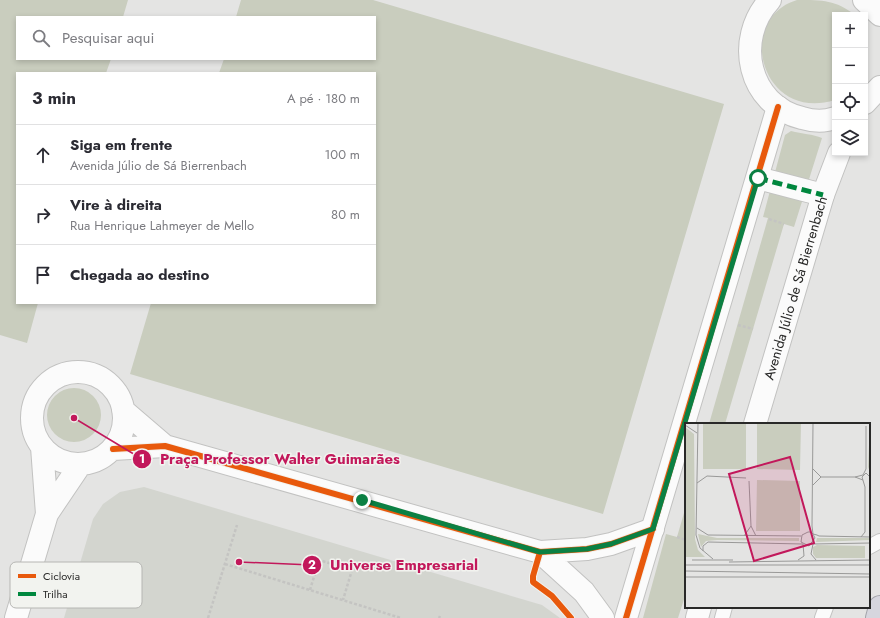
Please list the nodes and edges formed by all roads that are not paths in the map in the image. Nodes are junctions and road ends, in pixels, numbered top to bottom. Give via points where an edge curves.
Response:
1 (770, 0) edge
2 (864, 0) edge
3 (880, 15) edge
4 (880, 87) edge
5 (868, 100) edge
6 (778, 107) junction
7 (868, 110) edge
8 (880, 110) edge
9 (832, 118) edge
10 (838, 156) edge
11 (758, 178) junction
12 (823, 195) junction
13 (123, 410) junction
14 (754, 423) edge
15 (165, 446) junction
16 (42, 447) junction
17 (113, 449) junction
18 (80, 465) junction
19 (48, 514) junction
20 (653, 529) junction
21 (880, 541) edge
22 (870, 546) edge
23 (540, 552) junction
24 (33, 562) edge
25 (880, 607) edge
26 (19, 608) edge
27 (700, 608) edge
28 (725, 608) edge
29 (826, 608) edge
30 (16, 618) edge
31 (604, 618) edge
32 (626, 618) edge
33 (697, 618) edge
34 (722, 618) edge
35 (822, 618) edge
36 (877, 618) edge

1 - 6 street via 752,29 749,47 756,82
2 - 3 street
4 - 5 street
6 - 9 street via 794,116 812,120
6 - 11 street
7 - 8 street
10 - 12 street, Avenida Júlio de Sá Bierrenbach
11 - 12 street
11 - 20 street
12 - 14 street, Avenida Júlio de Sá Bierrenbach
13 - 15 street
13 - 16 street via 119,397 111,386 99,377 74,372 52,380 36,398 33,410 35,436
13 - 17 street via 122,433
15 - 17 street
15 - 23 street
16 - 18 street via 59,461
16 - 19 street
17 - 18 street via 94,462
18 - 19 street
19 - 24 street
20 - 23 street via 611,544 587,549
20 - 32 street
21 - 22 lane
23 - 31 street via 584,592
25 - 36 highway
26 - 30 street
27 - 33 street
28 - 34 lane
29 - 35 lane

